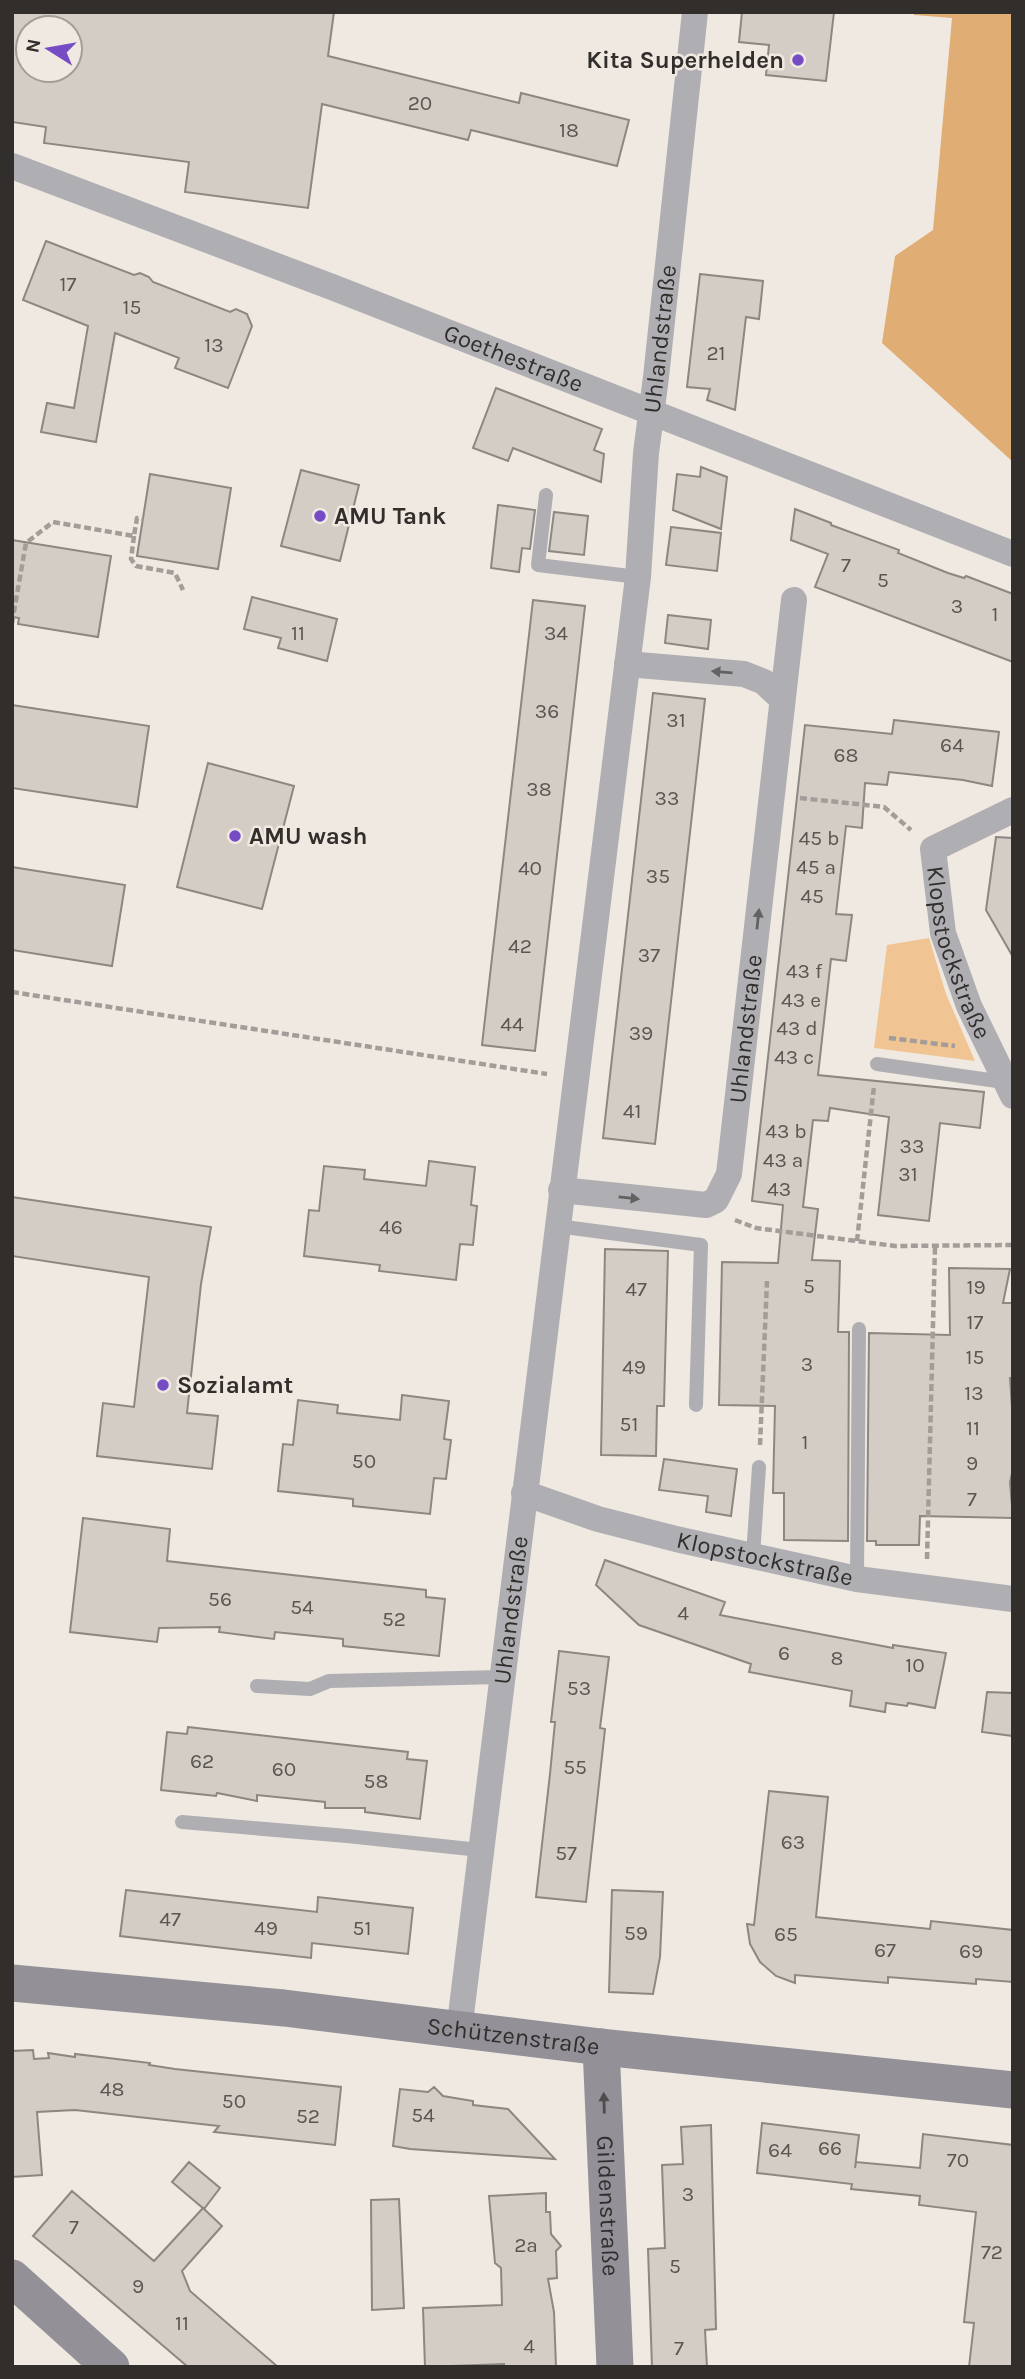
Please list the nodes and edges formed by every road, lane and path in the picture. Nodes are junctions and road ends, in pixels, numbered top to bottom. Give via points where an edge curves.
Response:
1 (695, 12) edge
2 (12, 166) edge
3 (651, 412) junction
4 (546, 495) dead end
5 (143, 519) dead end
6 (134, 536) junction
7 (1013, 554) edge
8 (638, 577) junction
9 (183, 590) dead end
10 (794, 600) dead end
11 (12, 623) edge
12 (627, 664) junction
13 (782, 699) junction
14 (771, 795) junction
15 (1013, 810) edge
16 (933, 849) junction
17 (12, 992) edge
18 (889, 1038) dead end
19 (987, 1045) junction
20 (877, 1064) joint
21 (575, 1078) junction
22 (1008, 1089) edge
23 (561, 1191) junction
24 (716, 1200) junction
25 (557, 1226) junction
26 (857, 1241) junction
27 (1013, 1245) edge
28 (935, 1246) junction
29 (767, 1281) dead end
30 (859, 1329) dead end
31 (696, 1405) dead end
32 (759, 1466) joint
33 (524, 1493) junction
34 (753, 1556) junction
35 (857, 1579) junction
36 (926, 1588) junction
37 (1013, 1599) edge
38 (501, 1677) junction
39 (257, 1686) dead end
40 (182, 1822) dead end
41 (480, 1850) junction
42 (12, 1983) edge
43 (459, 2031) junction
44 (601, 2047) junction
45 (1013, 2090) edge
46 (12, 2278) edge
47 (111, 2367) edge
48 (615, 2367) edge

1 - 3 street, Uhlandstraße
2 - 3 street, Goethestraße
3 - 7 street, Goethestraße
3 - 8 street, Uhlandstraße
4 - 8 lane via 538,565
5 - 6 path via 137,518
6 - 9 path via 131,559 136,566 174,573
6 - 11 path via 53,522 26,543
8 - 12 street, Uhlandstraße
10 - 13 street, Uhlandstraße
13 -> 12 street via 764,682 744,674
12 - 21 street, Uhlandstraße
13 - 14 street, Uhlandstraße
14 - 16 path via 884,807
24 -> 14 street, Uhlandstraße via 729,1174
15 - 16 street, Klopstockstraße
16 - 19 street, Klopstockstraße via 943,933
17 - 21 path
18 - 19 path via 966,1048
19 - 22 street, Klopstockstraße
20 - 22 lane
20 - 26 path
21 - 23 street, Uhlandstraße
23 -> 24 street via 696,1205
23 - 25 street, Uhlandstraße
24 - 26 path via 729,1218 757,1228
25 - 31 lane via 701,1245
25 - 33 street, Uhlandstraße
26 - 28 path
27 - 28 path
28 - 36 path
29 - 32 path
30 - 35 lane
32 - 34 lane
33 - 34 street, Klopstockstraße via 598,1519
33 - 38 street, Uhlandstraße
34 - 35 street, Klopstockstraße
35 - 36 street, Klopstockstraße
36 - 37 street, Klopstockstraße
38 - 39 lane via 329,1681 310,1689
38 - 41 street, Uhlandstraße
40 - 41 lane
41 - 43 street, Uhlandstraße
42 - 43 main road, Schützenstraße via 284,2008
43 - 44 main road, Schützenstraße
44 - 45 main road, Schützenstraße
48 -> 44 main road, Gildenstraße
46 - 47 main road

